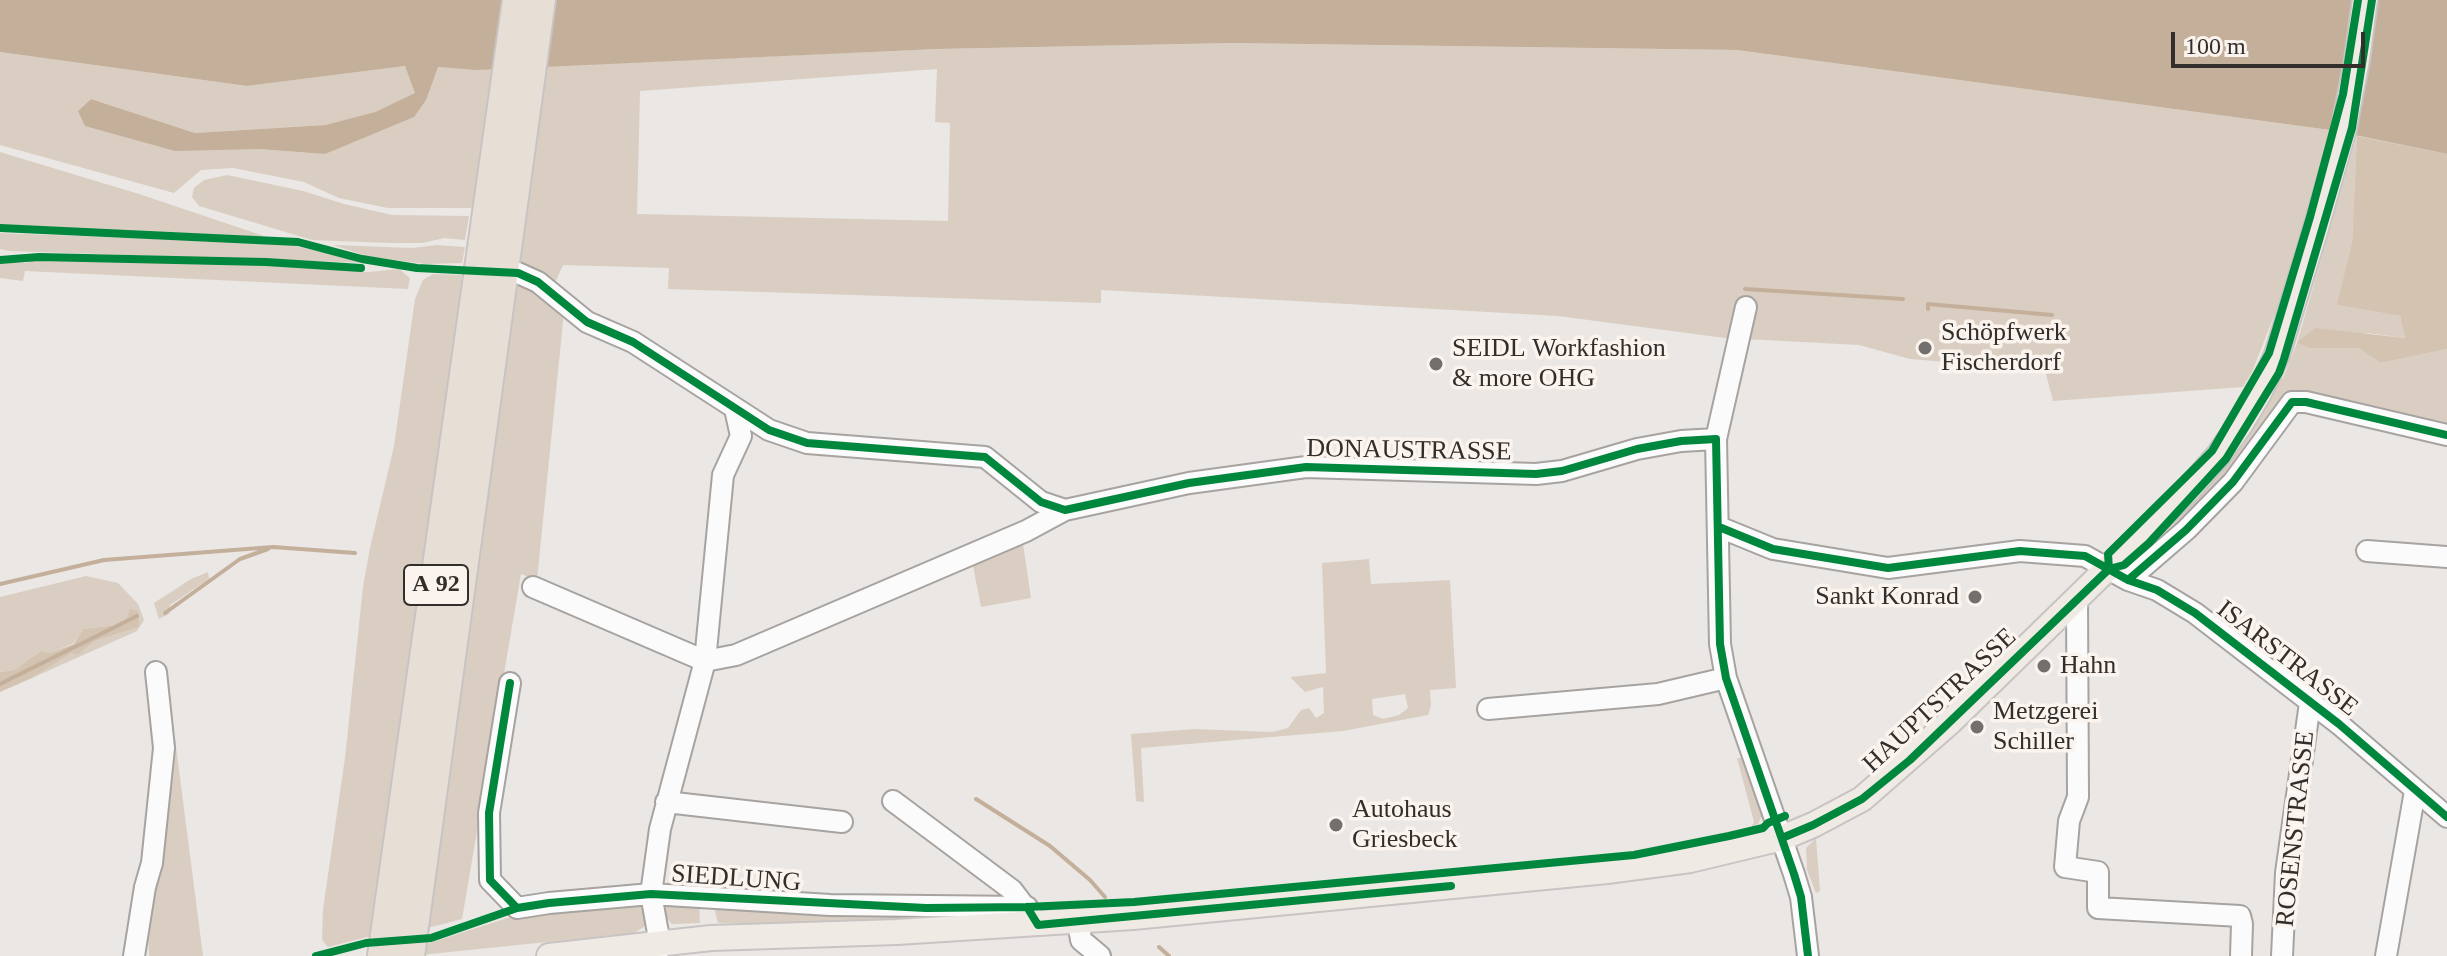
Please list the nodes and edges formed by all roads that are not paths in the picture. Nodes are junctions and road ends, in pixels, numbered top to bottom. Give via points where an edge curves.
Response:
1 (517, 0) edge
2 (541, 0) edge
3 (2365, 0) edge
4 (518, 273) dead end
5 (1746, 307) dead end
6 (486, 313) junction
7 (735, 409) junction
8 (769, 430) junction
9 (2447, 435) edge
10 (741, 436) junction
11 (1716, 439) junction
12 (1029, 492) junction
13 (1065, 510) junction
14 (1719, 527) junction
15 (1026, 531) junction
16 (2367, 551) dead end
17 (2447, 557) edge
18 (2118, 575) junction
19 (533, 587) dead end
20 (2077, 600) junction
21 (705, 661) junction
22 (156, 672) dead end
23 (1726, 678) junction
24 (510, 683) dead end
25 (2310, 703) junction
26 (1488, 709) dead end
27 (2415, 791) junction
28 (893, 801) dead end
29 (666, 802) junction
30 (2447, 817) edge
31 (842, 822) dead end
32 (1782, 838) junction
33 (410, 859) junction
34 (653, 886) junction
35 (1032, 916) junction
36 (1078, 921) junction
37 (658, 950) edge
38 (134, 956) edge
39 (382, 956) edge
40 (410, 956) edge
41 (549, 956) edge
42 (1100, 956) edge
43 (1808, 956) edge
44 (2241, 956) edge
45 (2282, 956) edge
46 (2386, 956) edge

1 - 6 highway, A 92
2 - 6 highway, A 92
3 - 18 main road, HAUPTSTRASSE via 2343,133 2277,355 2218,456
4 - 7 street via 538,282 587,322 633,342
5 - 11 street
6 - 33 highway, A 92
7 - 8 street
7 - 10 street
8 - 10 street
8 - 12 street via 807,443 985,457
9 - 18 street via 2292,402 2233,482 2186,530
10 - 21 street via 723,475
11 - 13 street, DONAUSTRASSE via 1637,449 1536,474 1306,467 1189,483
11 - 14 street
12 - 13 street
12 - 15 street via 1033,506
13 - 15 street, DONAUSTRASSE
14 - 18 street, ISARSTRASSE via 1773,549 1888,568 2020,551 2085,556
14 - 23 street via 1720,644
15 - 21 street, DONAUSTRASSE via 736,655
16 - 17 street
18 - 20 main road, HAUPTSTRASSE
18 - 25 street, ISARSTRASSE via 2195,613
19 - 21 street
20 - 32 main road, HAUPTSTRASSE via 1866,796
20 - 44 street via 2078,797 2069,821 2065,867 2098,872 2098,908 2240,916
21 - 29 street, SIEDLUNG
22 - 38 street via 164,748 152,863
23 - 26 street via 1658,694
23 - 32 street
24 - 34 street, SIEDLUNG via 489,813 490,880 517,908
25 - 27 street, ISARSTRASSE
25 - 45 street, ROSENSTRASSE via 2286,873
27 - 30 street, ISARSTRASSE
27 - 46 street
28 - 35 street via 1012,890
29 - 31 street
29 - 34 street, SIEDLUNG
32 - 36 main road, HAUPTSTRASSE via 1635,868
32 - 43 street via 1801,897
33 - 39 highway, A 92
33 - 40 highway, A 92
34 - 35 street, SIEDLUNG via 830,905
34 - 37 street
35 - 36 main road, HAUPTSTRASSE
35 - 37 main road, HAUPTSTRASSE via 711,938
36 - 42 street via 1081,940
37 - 41 main road, HAUPTSTRASSE

